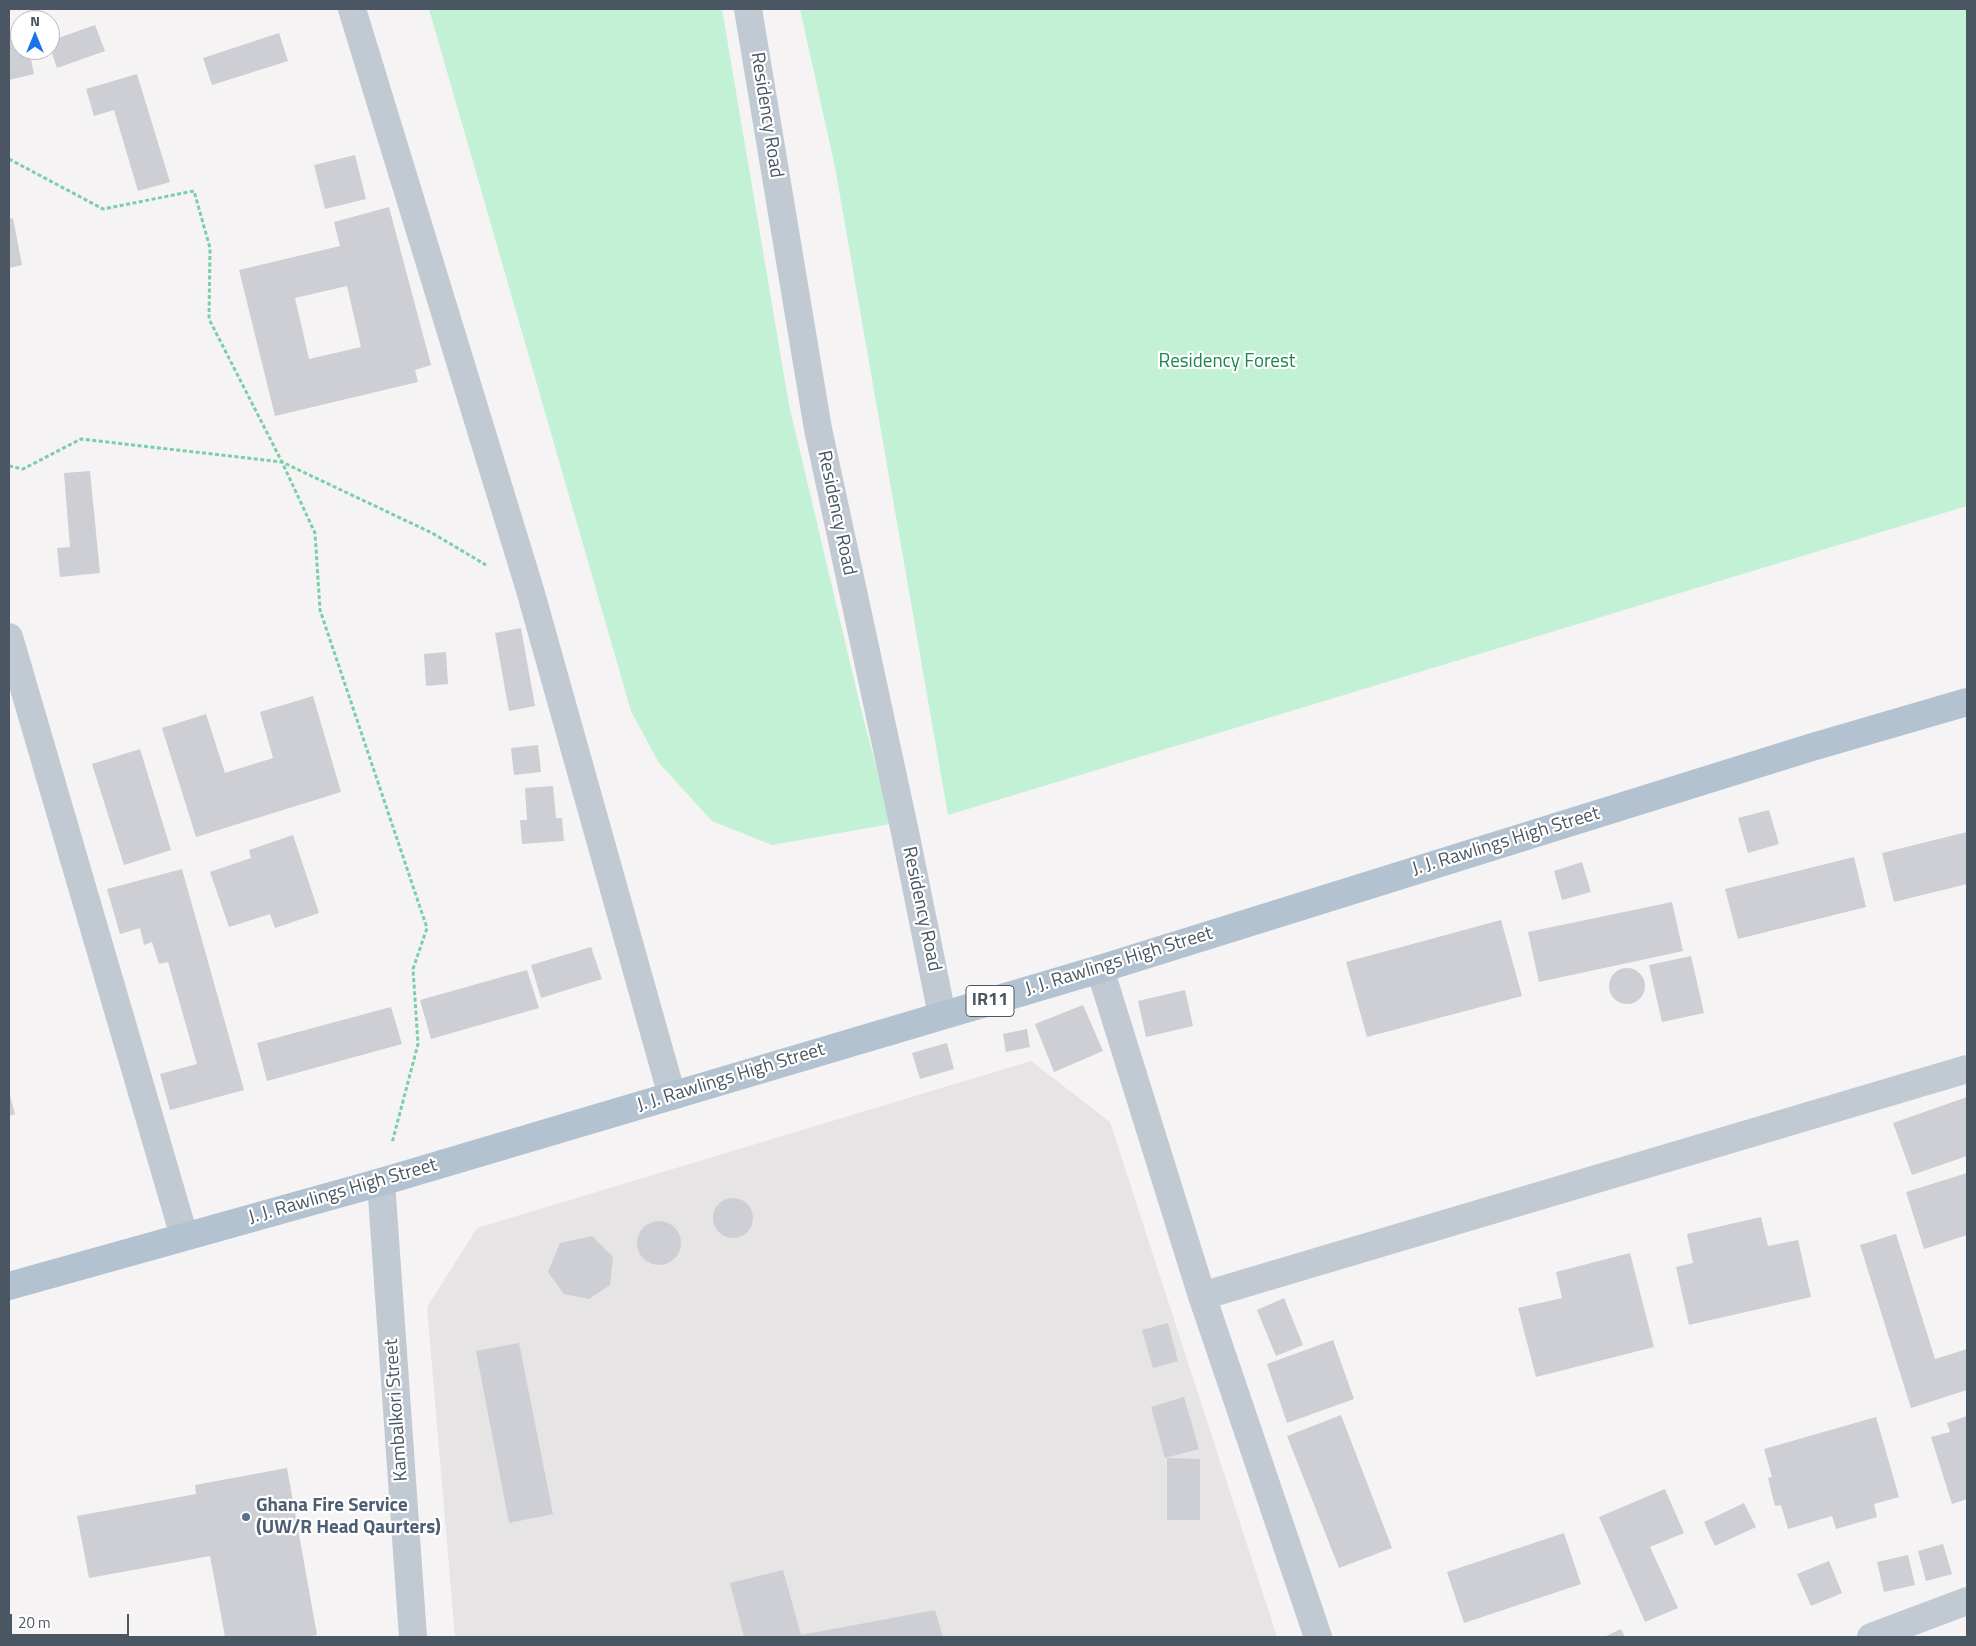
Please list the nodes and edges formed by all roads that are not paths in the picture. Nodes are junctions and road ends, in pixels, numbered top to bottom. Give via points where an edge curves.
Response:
1 (352, 9) edge
2 (748, 9) edge
3 (9, 636) edge
4 (1967, 702) edge
5 (1100, 969) junction
6 (942, 1015) junction
7 (1967, 1069) edge
8 (672, 1096) junction
9 (382, 1182) junction
10 (184, 1236) junction
11 (9, 1286) edge
12 (1202, 1296) junction
13 (1967, 1602) edge
14 (413, 1637) edge
15 (1318, 1637) edge
16 (1871, 1637) edge

1 - 8 street via 530,590
2 - 6 street, Residency Road via 818,429
3 - 10 street
4 - 5 main road, J. J. Rawlings High Street / IR11 via 1799,751
5 - 6 main road, J. J. Rawlings High Street / IR11
5 - 12 street
6 - 8 main road, J. J. Rawlings High Street / IR11
7 - 12 street
8 - 9 main road, J. J. Rawlings High Street / IR11
9 - 10 main road, J. J. Rawlings High Street / IR11
9 - 14 street, Kambalkori Street
10 - 11 main road, J. J. Rawlings High Street / IR11
12 - 15 street
13 - 16 street

